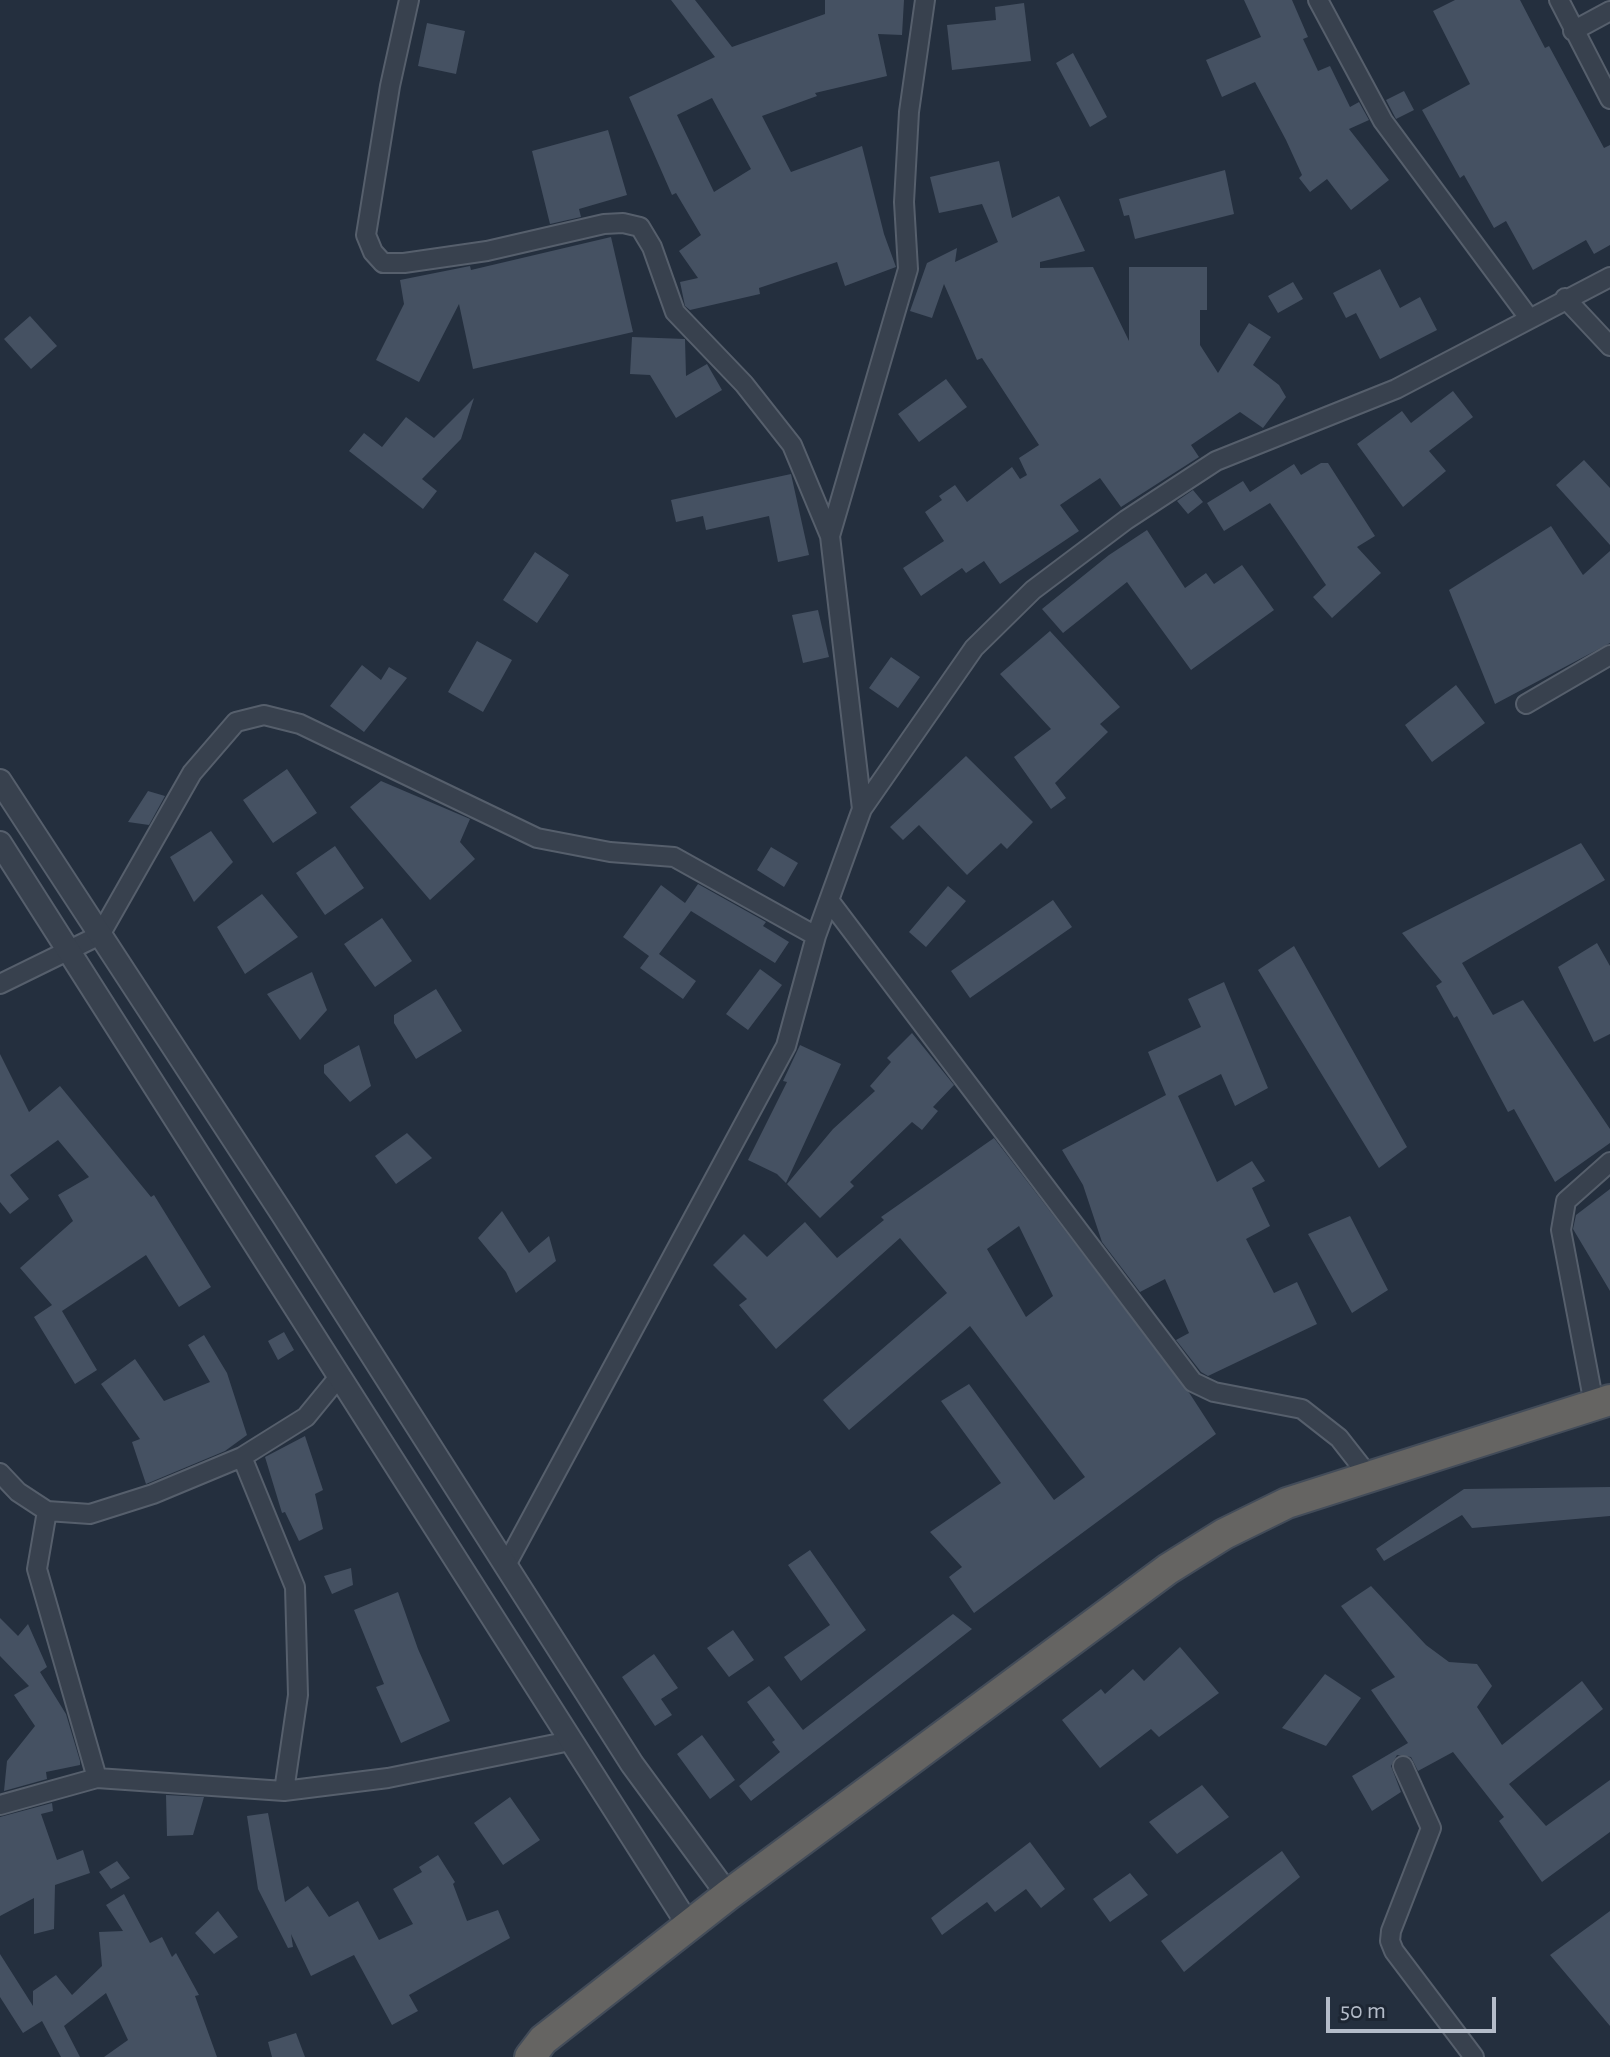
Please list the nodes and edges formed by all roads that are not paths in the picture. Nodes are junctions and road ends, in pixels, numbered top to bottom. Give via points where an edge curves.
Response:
1 (409, 0) edge
2 (925, 0) edge
3 (1318, 0) edge
4 (1559, 0) edge
5 (1610, 11) edge
6 (1573, 31) junction
7 (1610, 99) edge
8 (1610, 277) edge
9 (1565, 298) junction
10 (1529, 318) junction
11 (1610, 346) edge
12 (830, 536) junction
13 (1610, 655) edge
14 (1526, 704) dead end
15 (0, 781) edge
16 (862, 809) junction
17 (0, 843) edge
18 (831, 903) junction
19 (100, 935) junction
20 (816, 936) junction
21 (69, 952) junction
22 (0, 984) edge
23 (1610, 1162) edge
24 (338, 1378) junction
25 (1602, 1402) edge
26 (242, 1457) junction
27 (0, 1473) edge
28 (1368, 1475) junction
29 (47, 1511) junction
30 (505, 1567) junction
31 (570, 1741) junction
32 (1403, 1766) dead end
33 (97, 1778) junction
34 (284, 1791) junction
35 (0, 1805) edge
36 (728, 1895) junction
37 (689, 1926) junction
38 (530, 2057) edge
39 (1474, 2057) edge

1 - 12 street via 366,235 373,252 383,263 404,263 487,251 604,224 640,227 675,312 744,384 792,445
2 - 12 street via 909,112 904,202 908,269
3 - 10 street via 1383,121
4 - 6 street
5 - 6 street
6 - 7 street
8 - 9 street
9 - 10 street
9 - 11 street
10 - 16 street via 1396,389 1216,461 1126,520 1033,590 974,648
12 - 16 street
13 - 14 street
15 - 19 street
16 - 18 street
17 - 21 street
18 - 20 street
18 - 28 street via 1193,1382 1214,1392 1302,1409 1339,1438
19 - 20 street via 192,773 236,722 264,715 300,724 537,838 674,857
19 - 21 street
19 - 30 street
20 - 30 street via 786,1046
21 - 22 street
21 - 24 street
23 - 25 street via 1566,1201 1561,1230
24 - 26 street via 306,1417
24 - 31 street
25 - 28 highway
26 - 29 street via 90,1514
26 - 34 street via 295,1587 298,1695
27 - 29 street
28 - 36 highway via 1287,1503 1168,1569
29 - 33 street via 37,1569
30 - 36 street via 632,1764
31 - 34 street via 388,1778
31 - 37 street
32 - 39 street via 1431,1828 1390,1941
33 - 34 street
33 - 35 street
36 - 37 highway
37 - 38 highway via 543,2040

